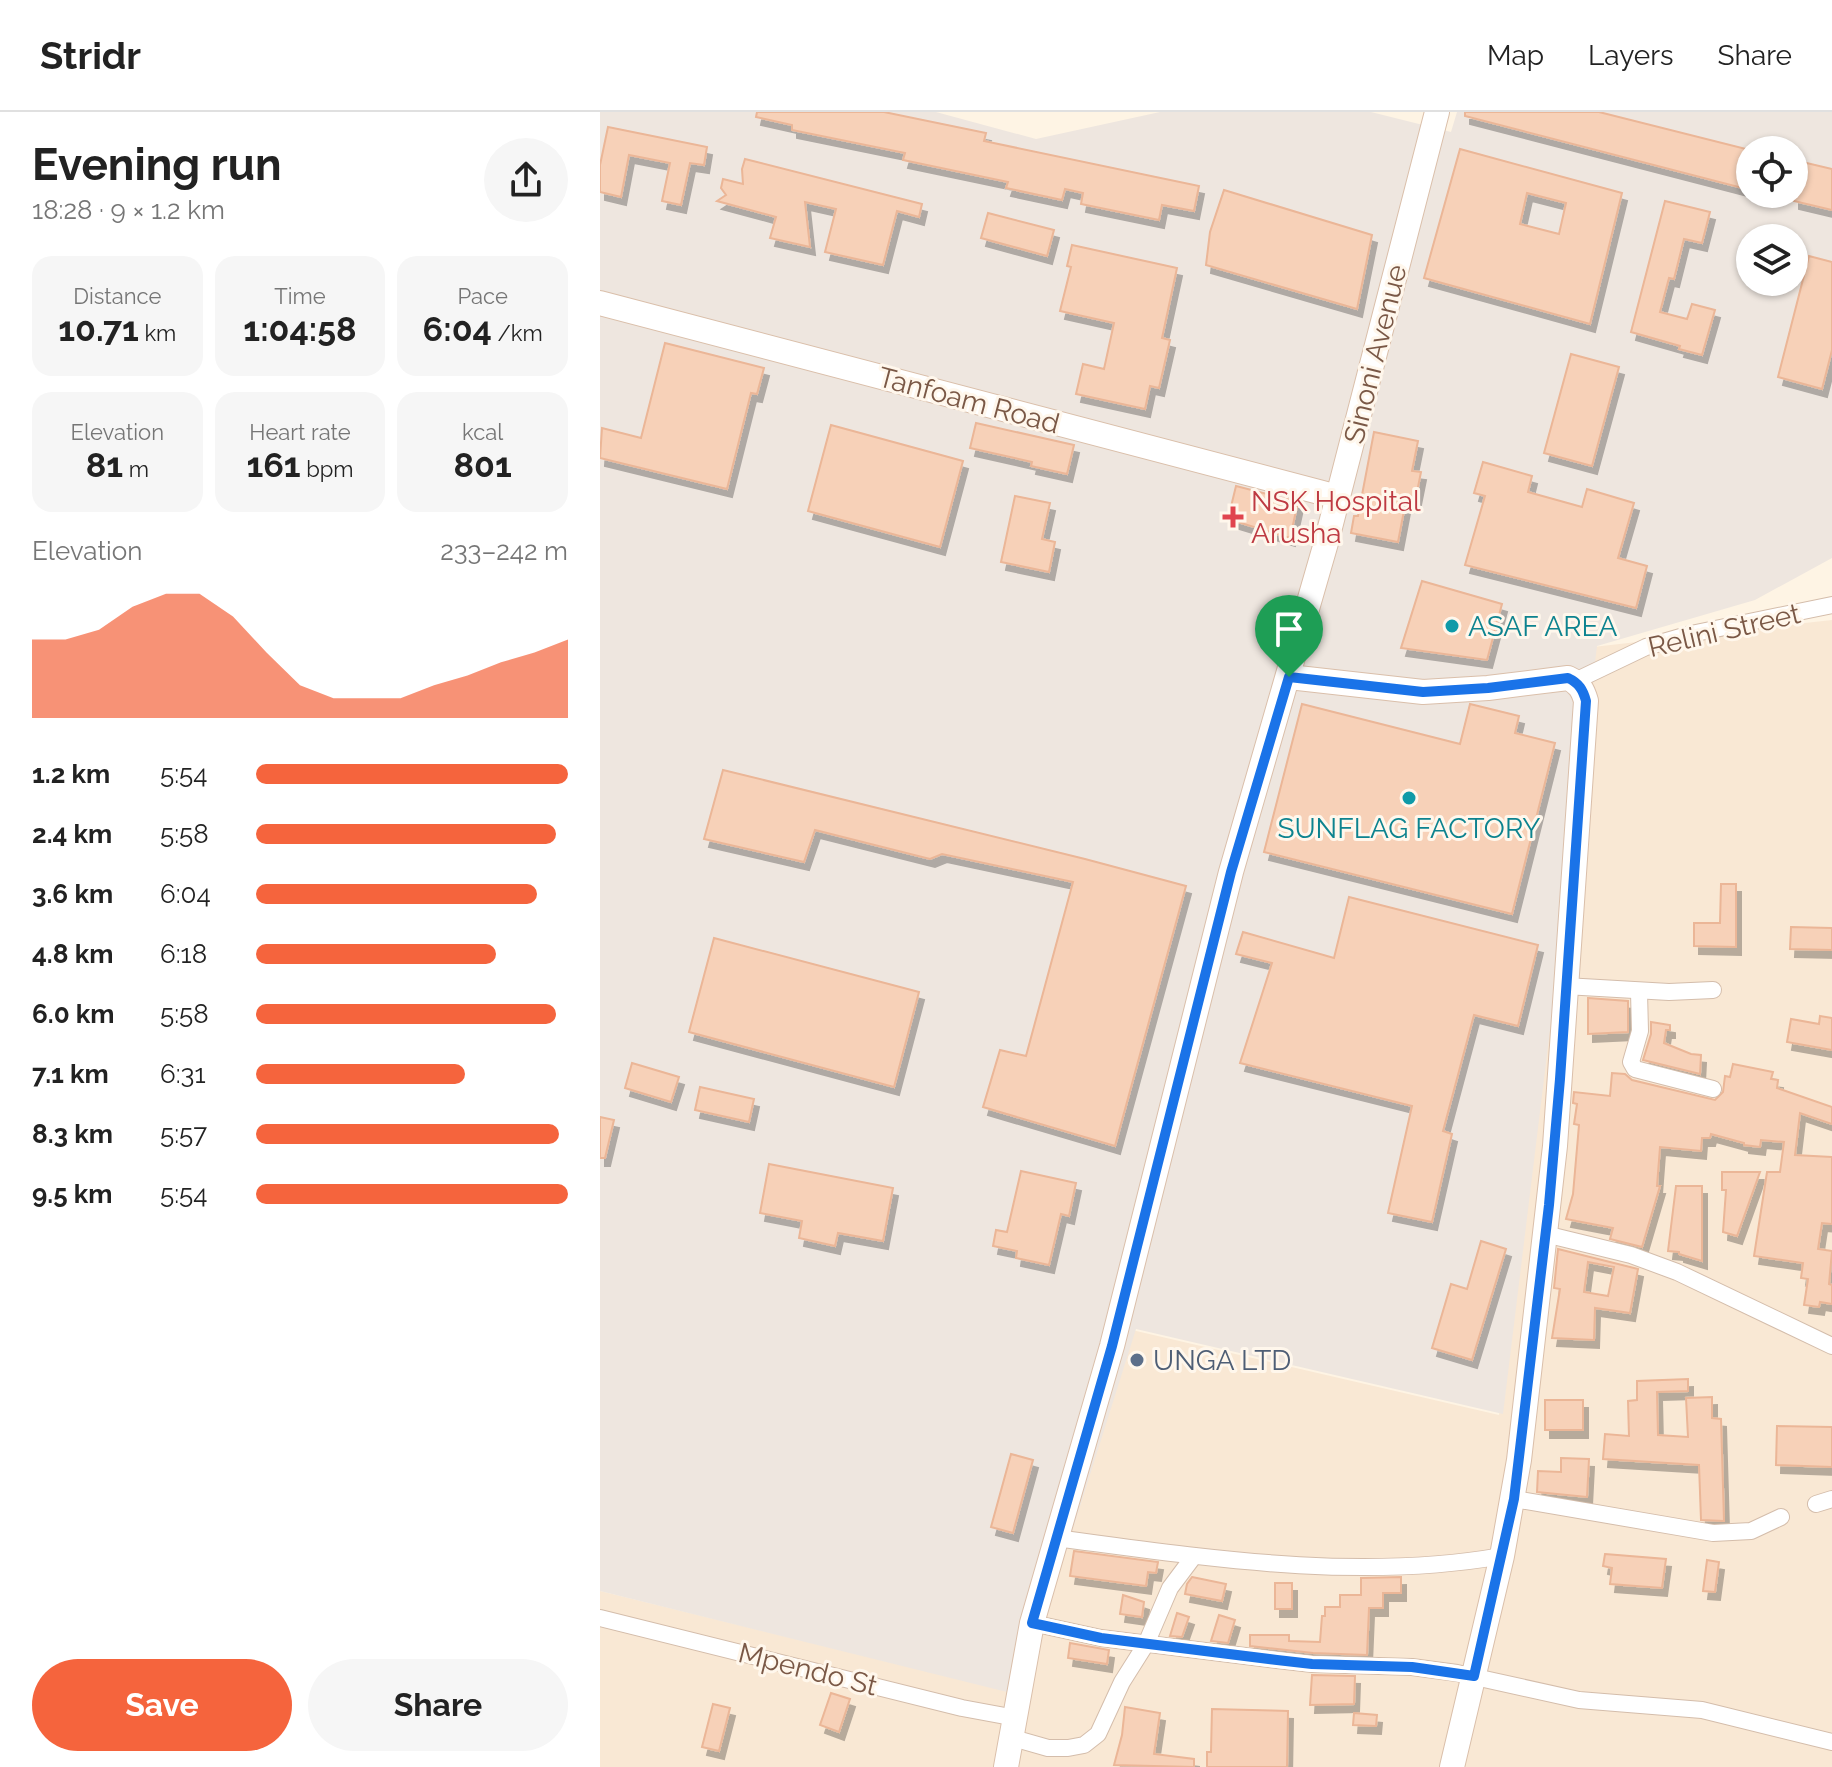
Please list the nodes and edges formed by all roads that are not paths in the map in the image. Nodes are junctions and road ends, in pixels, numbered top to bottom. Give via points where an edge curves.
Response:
1 (1437, 112) edge
2 (600, 303) edge
3 (1338, 497) junction
4 (1832, 605) edge
5 (1289, 677) junction
6 (1575, 681) junction
7 (1565, 986) junction
8 (1713, 990) dead end
9 (1639, 992) junction
10 (1713, 1089) dead end
11 (1545, 1234) junction
12 (1832, 1346) edge
13 (1514, 1499) junction
14 (1781, 1517) dead end
15 (1056, 1538) junction
16 (1194, 1556) junction
17 (1502, 1556) junction
18 (600, 1618) edge
19 (1032, 1623) junction
20 (1146, 1644) junction
21 (1474, 1676) junction
22 (1014, 1728) junction
23 (1832, 1742) edge
24 (1006, 1767) edge
25 (1452, 1767) edge

1 - 3 street, Sinoni Avenue
2 - 3 street, Tanfoam Road
3 - 5 street, Sinoni Avenue
4 - 6 street, Relini Street via 1646,647
5 - 6 street via 1423,692
5 - 15 street, Sinoni Avenue via 1231,872 1112,1346
6 - 7 street via 1586,701
7 - 9 street
7 - 11 street
8 - 9 street
9 - 10 street via 1640,1031 1631,1062 1635,1069
11 - 12 street via 1677,1272
11 - 13 street
13 - 14 street via 1713,1533 1751,1531
13 - 17 street
15 - 16 street
15 - 19 street, Sinoni Avenue
16 - 17 street via 1396,1565
16 - 20 street, Mpendo St via 1170,1588
17 - 21 street
18 - 22 street, Mpendo St via 962,1708
19 - 20 street
19 - 22 street, Sinoni Avenue
20 - 21 street
20 - 22 street, Mpendo St via 1098,1734 1084,1745 1048,1748
21 - 23 street via 1579,1700 1702,1710
21 - 25 street
22 - 24 street, Sinoni Avenue

